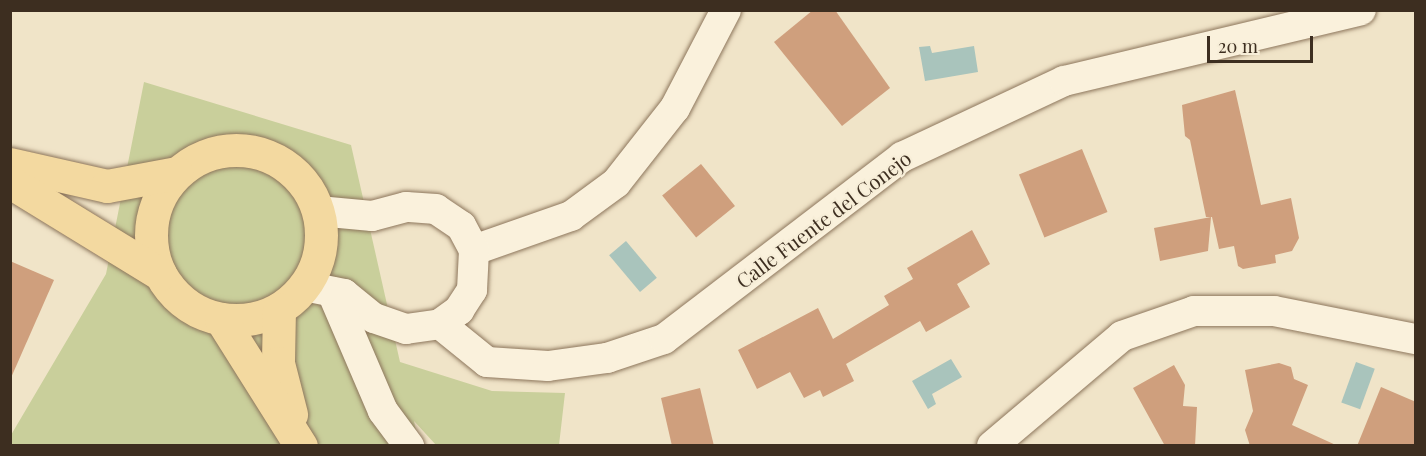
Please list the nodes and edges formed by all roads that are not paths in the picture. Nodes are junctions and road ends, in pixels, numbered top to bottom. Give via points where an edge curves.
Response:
1 (726, 10) edge
2 (1361, 10) edge
3 (10, 164) edge
4 (177, 173) junction
5 (10, 182) edge
6 (318, 211) junction
7 (474, 250) junction
8 (160, 274) junction
9 (318, 289) junction
10 (279, 309) junction
11 (221, 319) junction
12 (440, 324) junction
13 (406, 329) junction
14 (1416, 339) edge
15 (371, 380) junction
16 (299, 442) edge
17 (408, 446) edge
18 (992, 446) edge

1 - 7 street via 675,108 616,183 571,216
2 - 12 street, Calle Fuente del Conejo via 1064,81 902,157 664,339 608,358 548,366 488,362
3 - 4 main road via 107,186
4 - 6 main road via 197,158 246,149 291,169 307,188
4 - 8 main road via 160,195 151,221 152,248
5 - 8 main road
6 - 7 street via 372,216 406,207 436,209 461,226
6 - 9 main road
7 - 12 street via 472,290 459,310
8 - 11 main road via 182,300
9 - 10 main road
9 - 13 street via 344,294 374,318
9 - 15 street
10 - 11 main road via 241,320
10 - 16 main road via 278,363
11 - 16 main road
12 - 13 street
13 - 15 street via 381,346
14 - 18 street via 1274,311 1194,311 1122,336
15 - 17 street via 383,411

